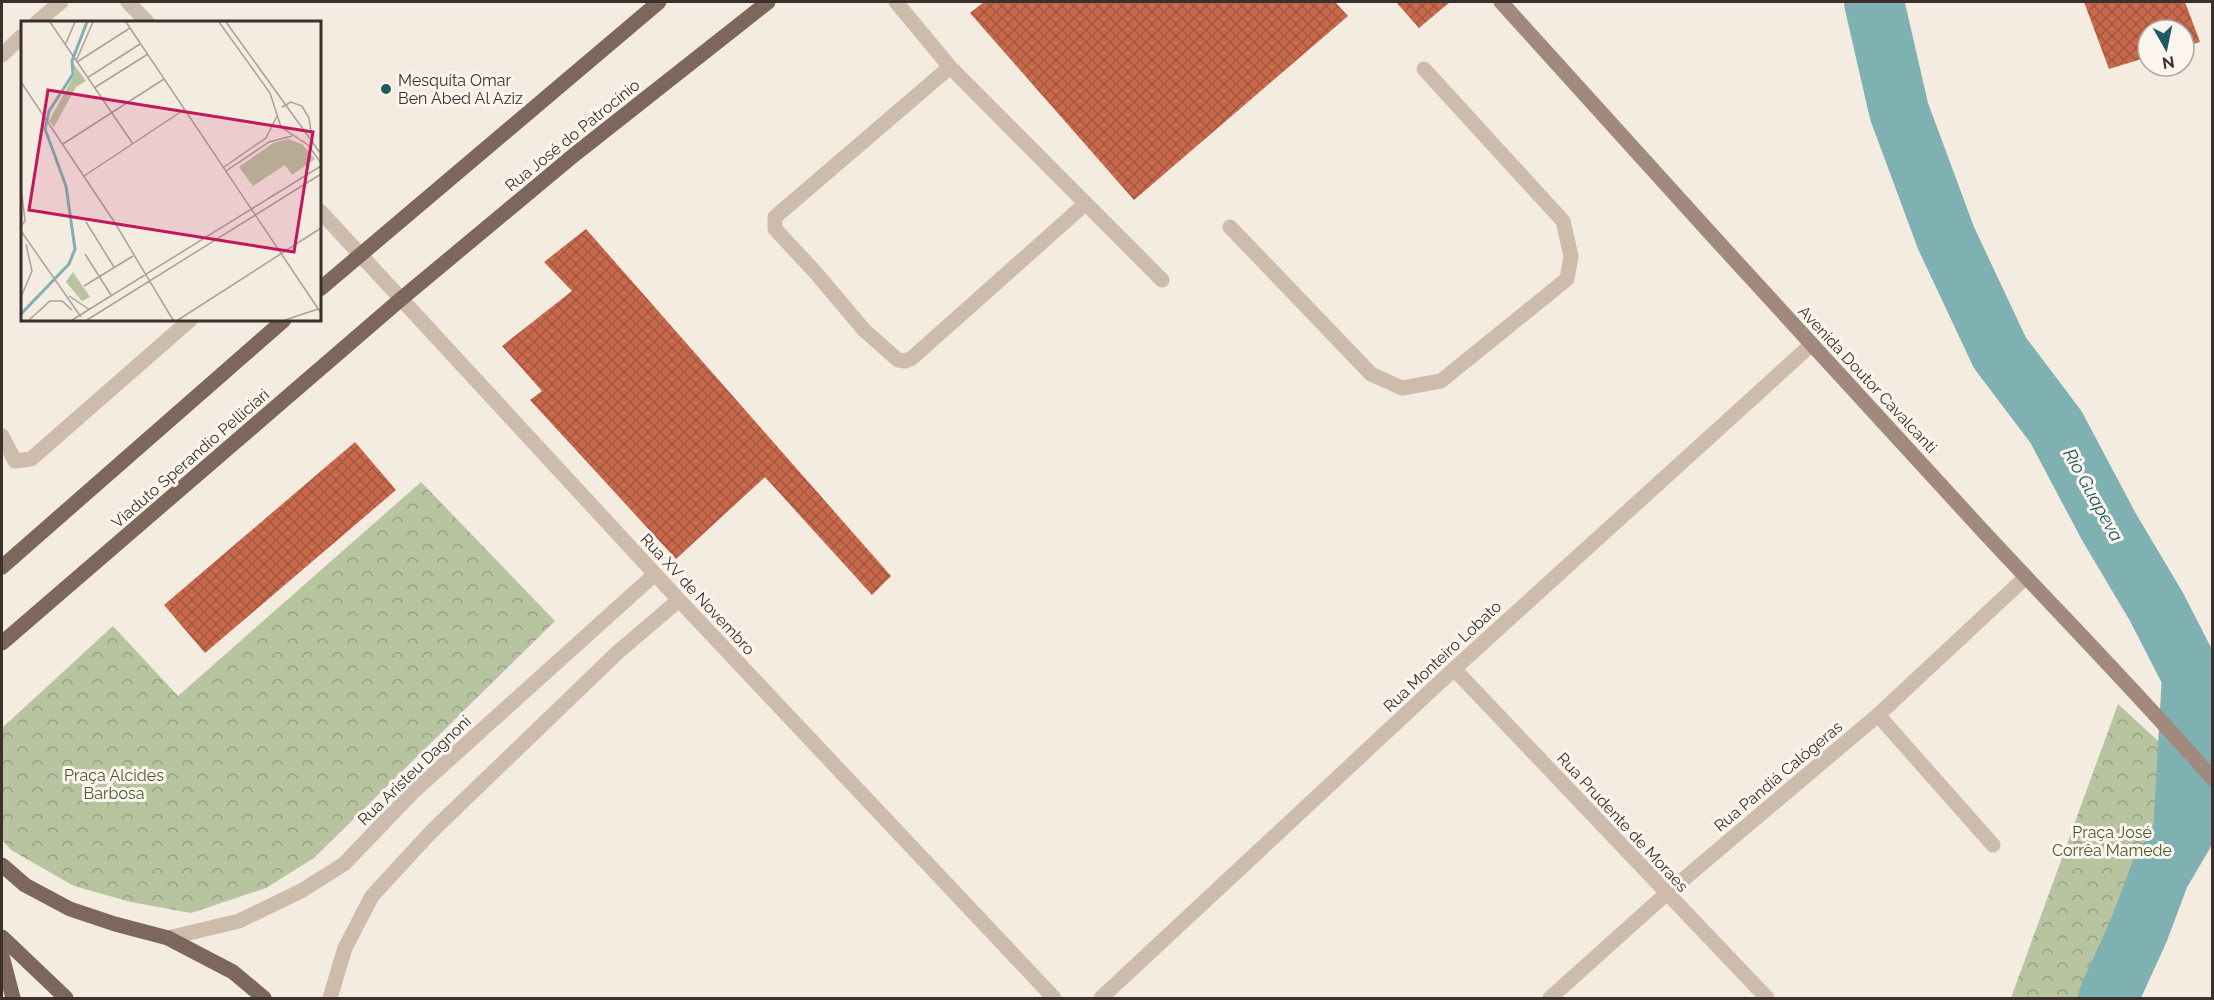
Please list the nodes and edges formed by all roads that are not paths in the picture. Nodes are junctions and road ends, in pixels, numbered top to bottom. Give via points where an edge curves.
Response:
1 (61, 2) edge
2 (128, 2) edge
3 (659, 2) edge
4 (768, 2) edge
5 (896, 2) edge
6 (1501, 2) edge
7 (38, 21) edge
8 (146, 21) edge
9 (21, 37) edge
10 (2, 55) edge
11 (950, 67) junction
12 (1424, 69) dead end
13 (1085, 204) junction
14 (321, 212) edge
15 (1230, 227) dead end
16 (359, 254) junction
17 (1162, 280) dead end
18 (321, 288) edge
19 (401, 299) junction
20 (189, 321) edge
21 (283, 321) edge
22 (1812, 344) junction
23 (2, 436) edge
24 (2, 567) edge
25 (655, 574) junction
26 (2026, 577) junction
27 (679, 600) junction
28 (2, 643) edge
29 (1454, 669) junction
30 (1878, 715) junction
31 (2212, 778) edge
32 (1993, 845) dead end
33 (2, 865) edge
34 (1666, 894) junction
35 (2, 937) edge
36 (168, 938) junction
37 (2, 956) edge
38 (13, 999) edge
39 (66, 999) edge
40 (264, 999) edge
41 (330, 999) edge
42 (1054, 999) edge
43 (1101, 999) edge
44 (1550, 999) edge
45 (1767, 999) edge

1 - 7 street
2 - 8 street
3 - 16 main road
4 - 19 main road, Rua José do Patrocínio
5 - 11 street
6 - 22 main road, Avenida Doutor Cavalcanti
9 - 10 street
11 - 13 street
11 - 13 street via 775,217 775,230 864,330 898,360 912,358
12 - 15 street via 1563,221 1572,256 1567,279 1441,381 1402,388 1371,374
13 - 17 street
14 - 16 street, Rua XV de Novembro
16 - 18 main road
16 - 19 street, Rua XV de Novembro
19 - 25 street, Rua XV de Novembro
19 - 28 main road, Viaduto Sperandio Pelliciari
20 - 23 street via 31,459 15,461
21 - 24 main road
22 - 26 main road, Avenida Doutor Cavalcanti
22 - 29 street, Rua Monteiro Lobato
25 - 27 street, Rua XV de Novembro
25 - 36 street, Rua Aristeu Dagnoni via 412,793 345,864 302,891 239,921
26 - 30 street, Rua Pandiá Calógeras
26 - 31 main road, Avenida Doutor Cavalcanti
27 - 41 street via 618,652 448,815 372,896 345,948
27 - 42 street, Rua XV de Novembro
29 - 34 street, Rua Prudente de Moraes
29 - 43 street, Rua Monteiro Lobato
30 - 32 street
30 - 34 street, Rua Pandiá Calógeras
33 - 36 main road via 25,885 70,909
34 - 44 street, Rua Pandiá Calógeras
34 - 45 street, Rua Prudente de Moraes
35 - 39 main road
36 - 40 main road via 233,972
37 - 38 main road

